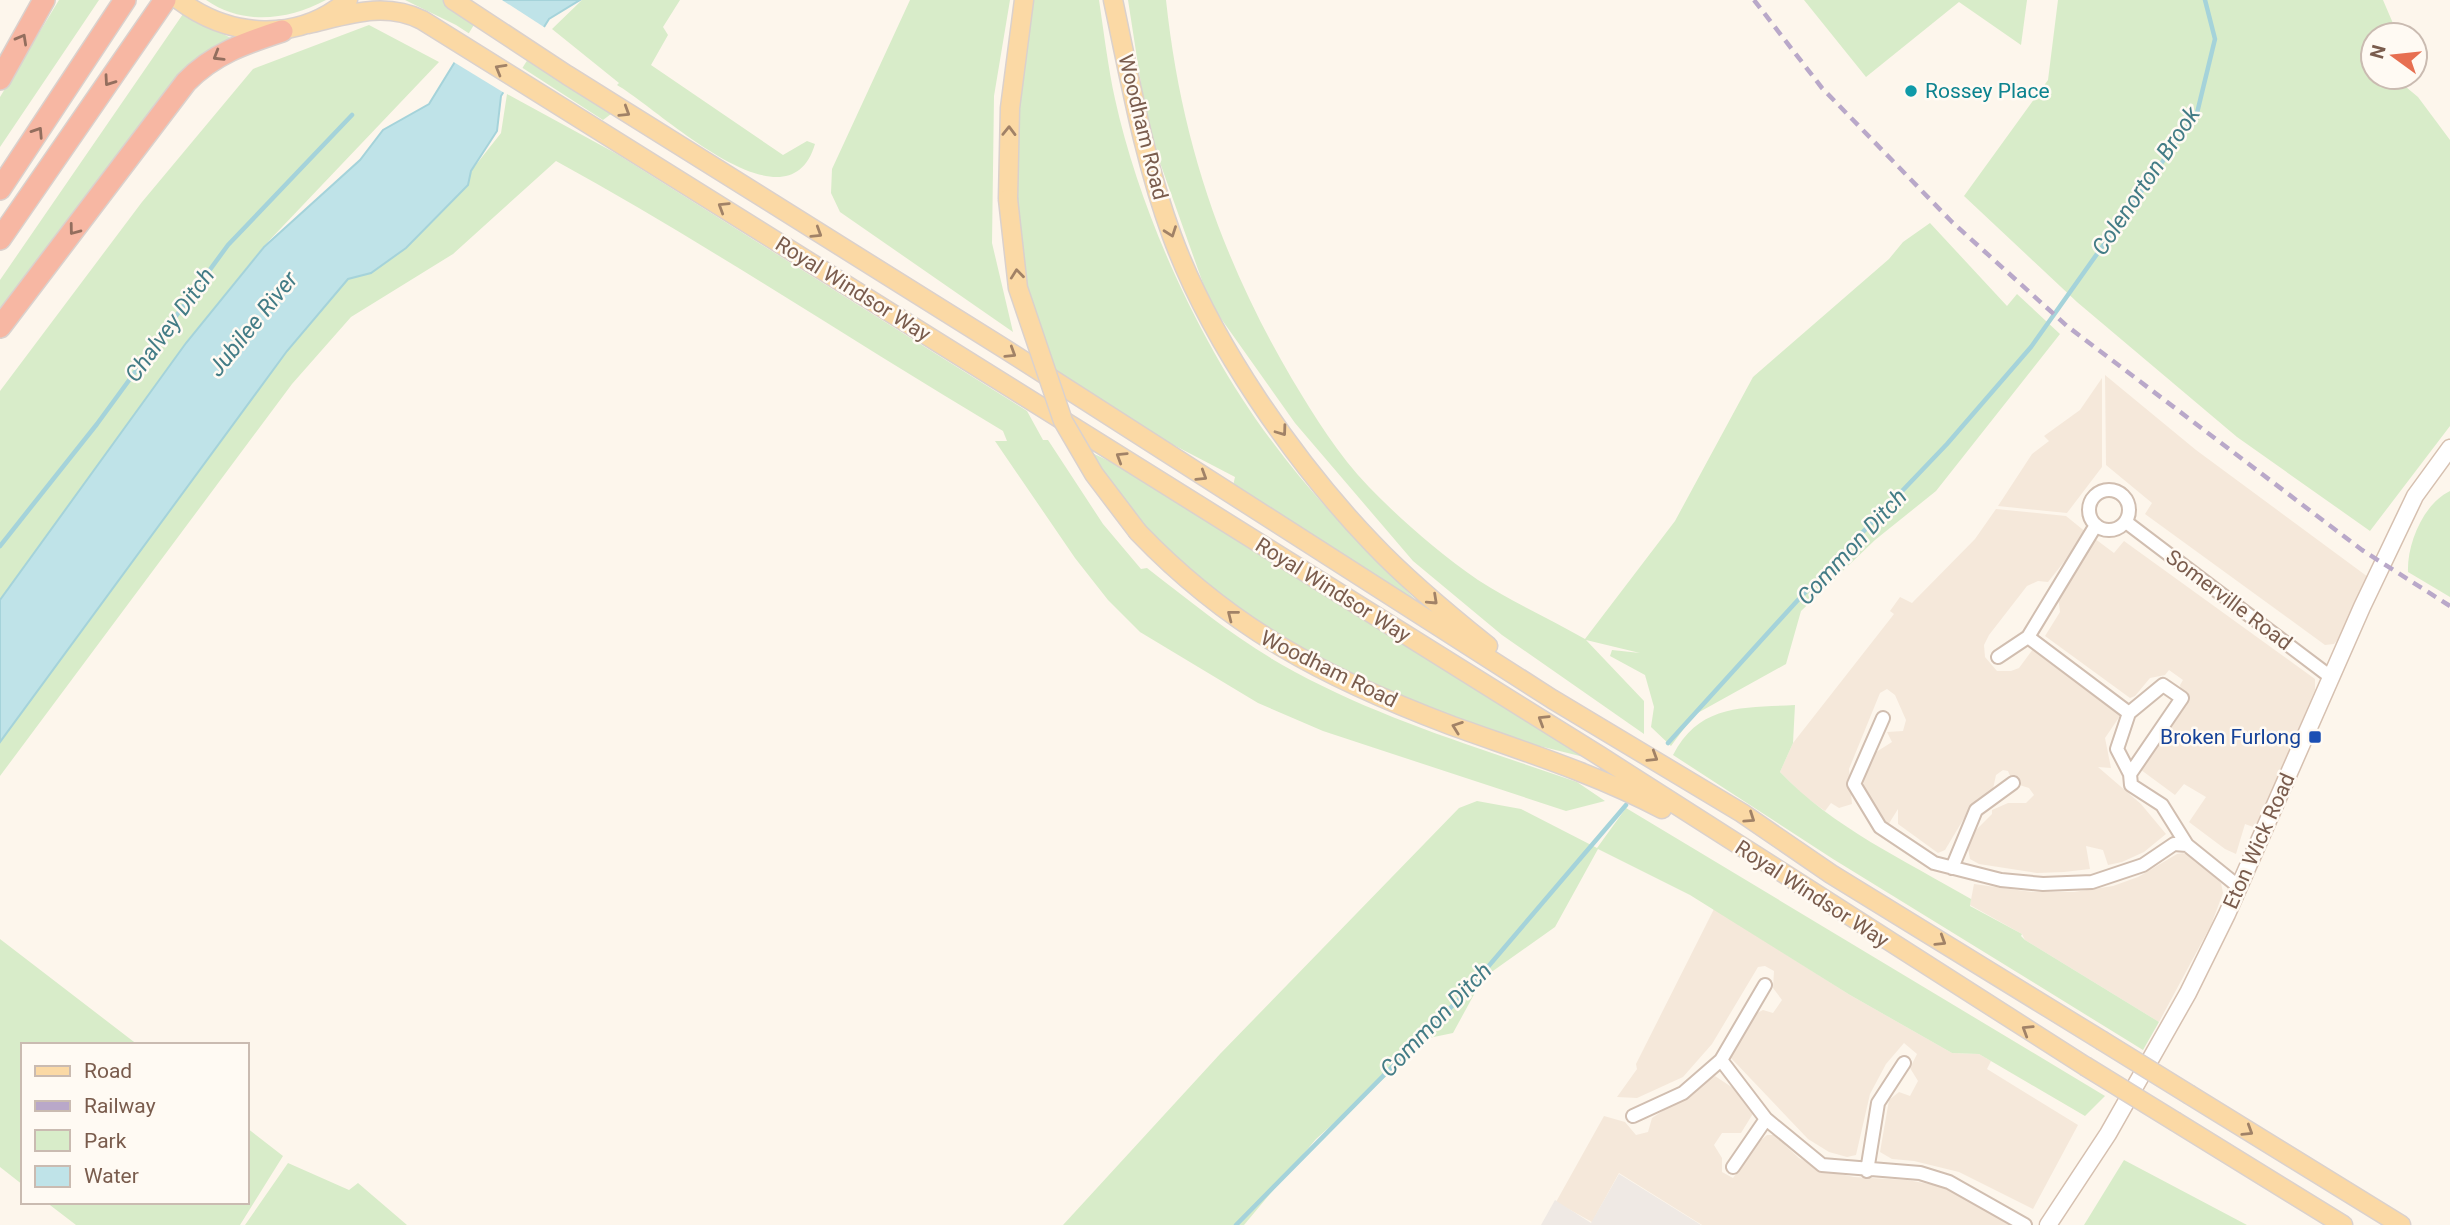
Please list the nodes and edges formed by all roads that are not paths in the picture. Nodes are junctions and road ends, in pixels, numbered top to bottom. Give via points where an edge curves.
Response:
1 (44, 0) edge
2 (165, 0) edge
3 (179, 0) edge
4 (348, 0) edge
5 (453, 0) edge
6 (1024, 0) edge
7 (1113, 0) edge
8 (123, 4) edge
9 (307, 24) junction
10 (282, 31) junction
11 (0, 79) edge
12 (0, 189) edge
13 (0, 239) edge
14 (0, 327) edge
15 (2450, 448) edge
16 (2126, 522) junction
17 (2096, 525) junction
18 (2028, 637) junction
19 (1998, 657) dead end
20 (2332, 678) junction
21 (1552, 699) junction
22 (2129, 712) junction
23 (1883, 718) dead end
24 (2130, 775) junction
25 (2013, 783) dead end
26 (1674, 811) junction
27 (2187, 845) junction
28 (1952, 868) junction
29 (2239, 887) junction
30 (1765, 985) dead end
31 (1721, 1060) junction
32 (1904, 1063) dead end
33 (1633, 1116) dead end
34 (1766, 1119) junction
35 (1733, 1167) dead end
36 (1867, 1171) junction
37 (2025, 1225) edge
38 (2048, 1225) edge
39 (2343, 1225) edge
40 (2401, 1225) edge

11 -> 1 highway
2 -> 13 highway
3 - 10 main road via 233,27
4 - 9 main road
5 -> 21 main road, Royal Windsor Way
26 -> 6 main road, Woodham Road, bridge via 1310,664 1250,629 1138,532 1094,474 1063,421 1018,288 1009,199 1010,108
7 -> 21 main road, Woodham Road via 1142,138 1172,237 1214,325 1258,398 1314,475 1373,544 1441,608
12 -> 8 highway
9 - 10 main road
26 -> 9 main road, Royal Windsor Way via 1600,756 412,15 393,9 366,11
10 -> 14 highway via 211,59 186,82
15 - 20 main road, Eton Wick Road via 2415,496
16 - 17 street via 2110,530
16 - 17 street via 2130,508 2126,498 2110,489 2099,492 2089,506
16 - 20 street, Somerville Road
17 - 18 street
18 - 19 street
18 - 22 street
20 - 29 main road, Eton Wick Road
21 -> 40 main road, Royal Windsor Way, bridge via 1614,733 1831,874
22 - 24 street via 2117,749
22 - 24 street via 2163,685 2182,698
23 - 28 street via 1854,784 1880,827 1934,863
24 - 27 street via 2131,785 2162,805
25 - 28 street via 1976,810
39 -> 26 main road, Royal Windsor Way, bridge
27 - 28 street via 2174,844 2143,865 2092,882 2001,880
27 - 29 street
29 - 38 main road, Eton Wick Road via 2188,993 2108,1134
30 - 31 street
31 - 33 street via 1683,1093
31 - 34 street
32 - 36 street via 1878,1103
34 - 35 street
34 - 36 street via 1822,1166
36 - 37 street via 1920,1173 1949,1182

